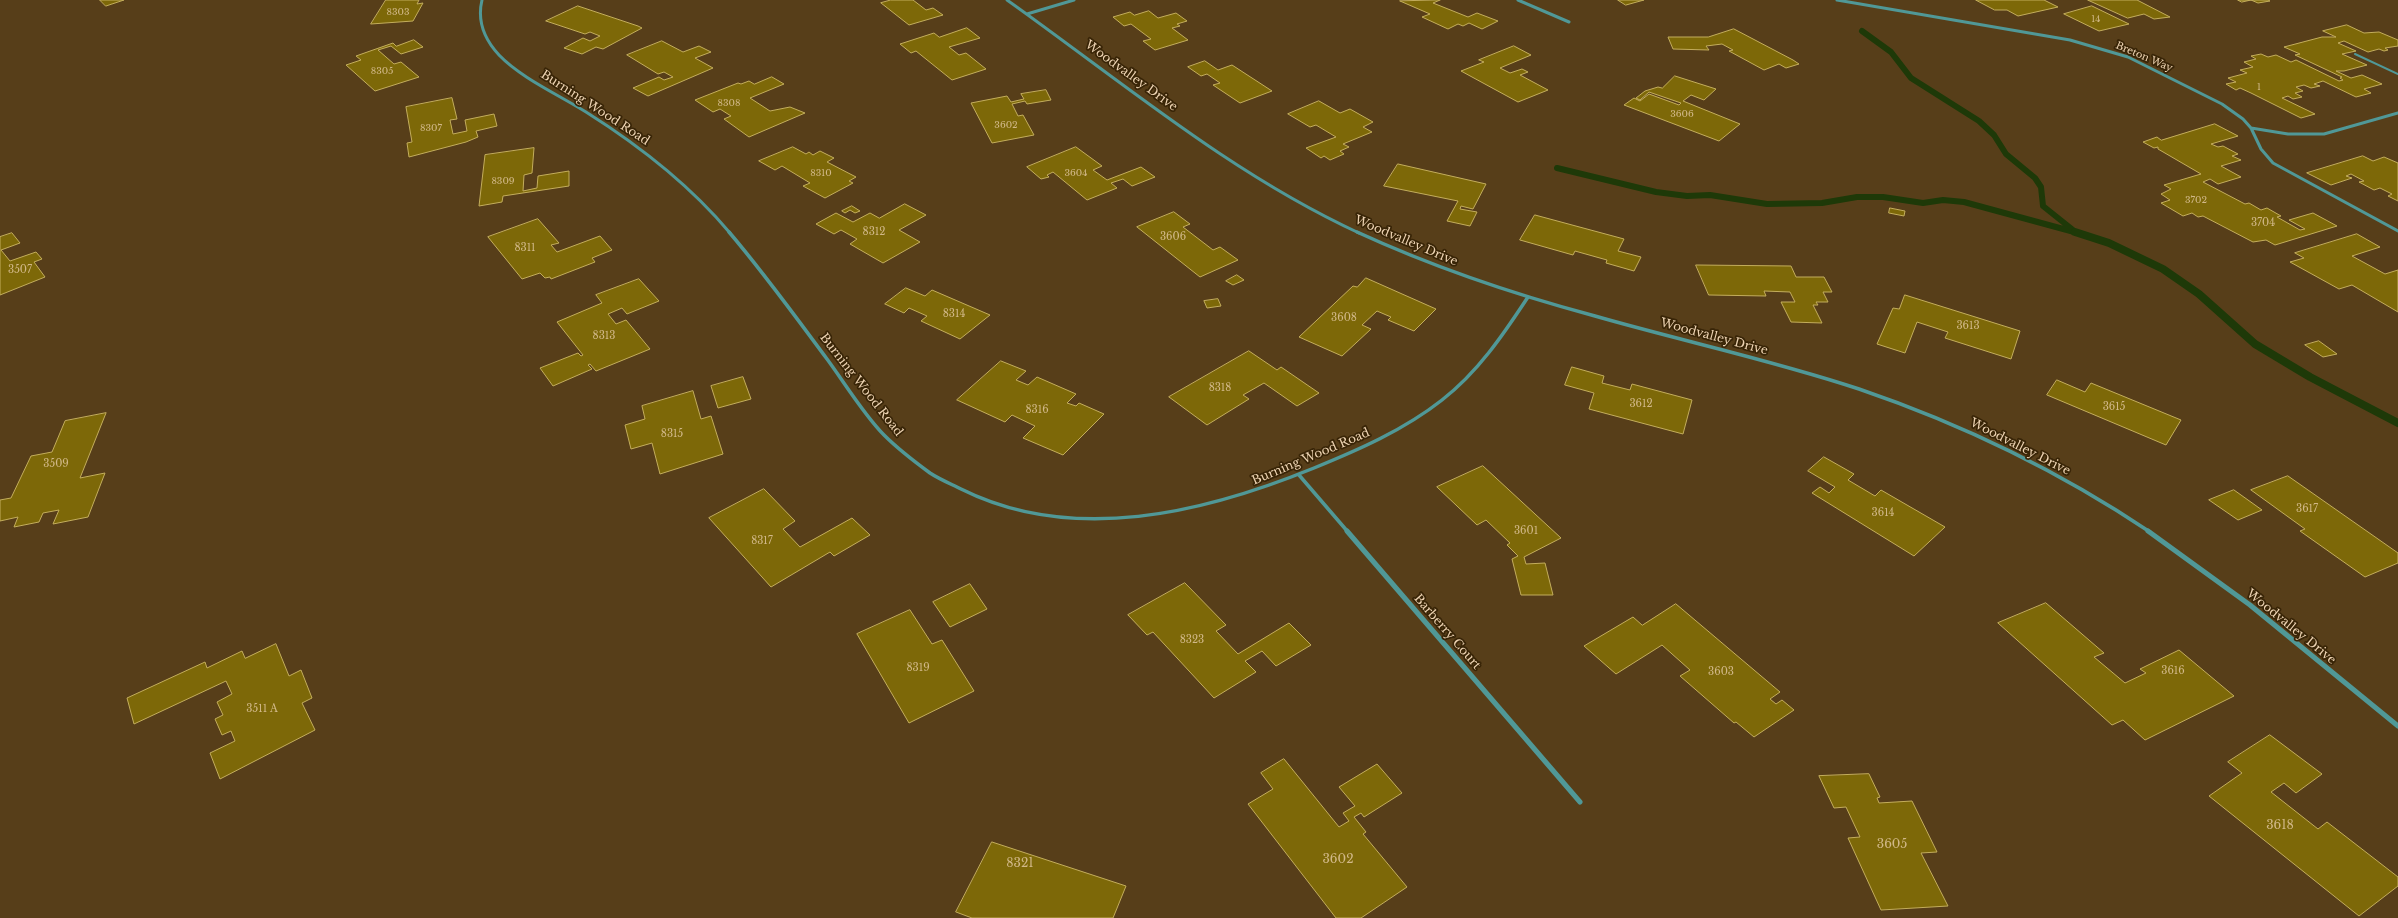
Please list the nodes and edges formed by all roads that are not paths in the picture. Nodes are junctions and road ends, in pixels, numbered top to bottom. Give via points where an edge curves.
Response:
1 (482, 0) edge
2 (1007, 0) edge
3 (1074, 0) edge
4 (1518, 0) edge
5 (1837, 0) edge
6 (1027, 14) junction
7 (1568, 22) dead end
8 (2355, 54) dead end
9 (2398, 74) edge
10 (2398, 114) edge
11 (2251, 128) junction
12 (2398, 231) edge
13 (1528, 297) junction
14 (1299, 475) junction
15 (2398, 726) edge
16 (1580, 802) dead end

1 - 14 street, Burning Wood Road via 479,7 480,24 487,40 499,55 514,68 612,128 686,186 740,242 883,434 905,456 956,489 981,500 1029,512 1083,520 1111,520 1180,512 1245,495
2 - 6 street, Woodvalley Drive
3 - 6 street
4 - 7 street
5 - 11 street, Breton Way via 2070,40 2102,48 2154,68 2222,104
6 - 13 street, Woodvalley Drive via 1226,156 1300,202 1404,253
8 - 9 lane
10 - 11 street via 2336,131 2308,135
11 - 12 street, Breton Way via 2261,149 2278,166
13 - 14 street, Burning Wood Road via 1484,362 1453,391 1391,433
13 - 15 street, Woodvalley Drive via 1800,371 1863,391 1921,411 2026,460 2114,509 2200,568
14 - 16 street, Barberry Court

